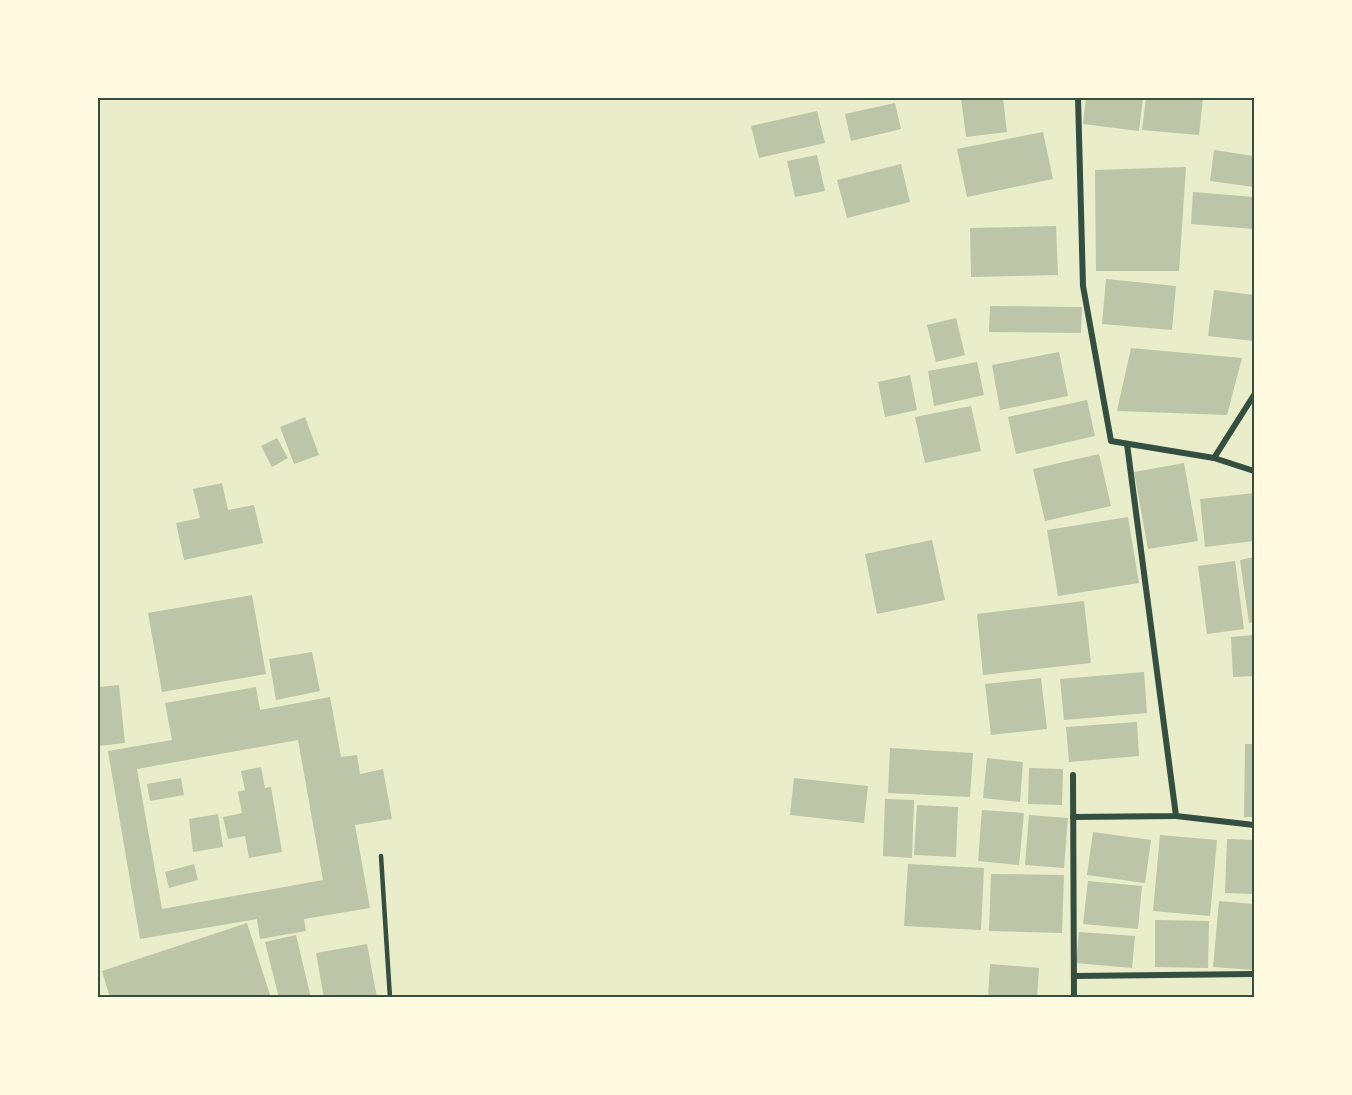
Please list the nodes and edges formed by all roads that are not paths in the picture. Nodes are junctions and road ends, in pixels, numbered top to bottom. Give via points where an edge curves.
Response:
1 (1078, 98) edge
2 (1254, 395) edge
3 (1127, 444) junction
4 (1214, 458) junction
5 (1254, 471) edge
6 (1073, 775) dead end
7 (1176, 816) junction
8 (1073, 817) junction
9 (1254, 825) edge
10 (381, 856) dead end
11 (1254, 974) edge
12 (1074, 976) junction
13 (390, 998) edge
14 (1074, 998) edge

1 - 3 street via 1083,286 1111,441
2 - 4 street
3 - 4 street
3 - 7 street
4 - 5 street
6 - 8 street
7 - 8 street
7 - 9 street
8 - 12 street
10 - 13 lane
11 - 12 street
12 - 14 street

